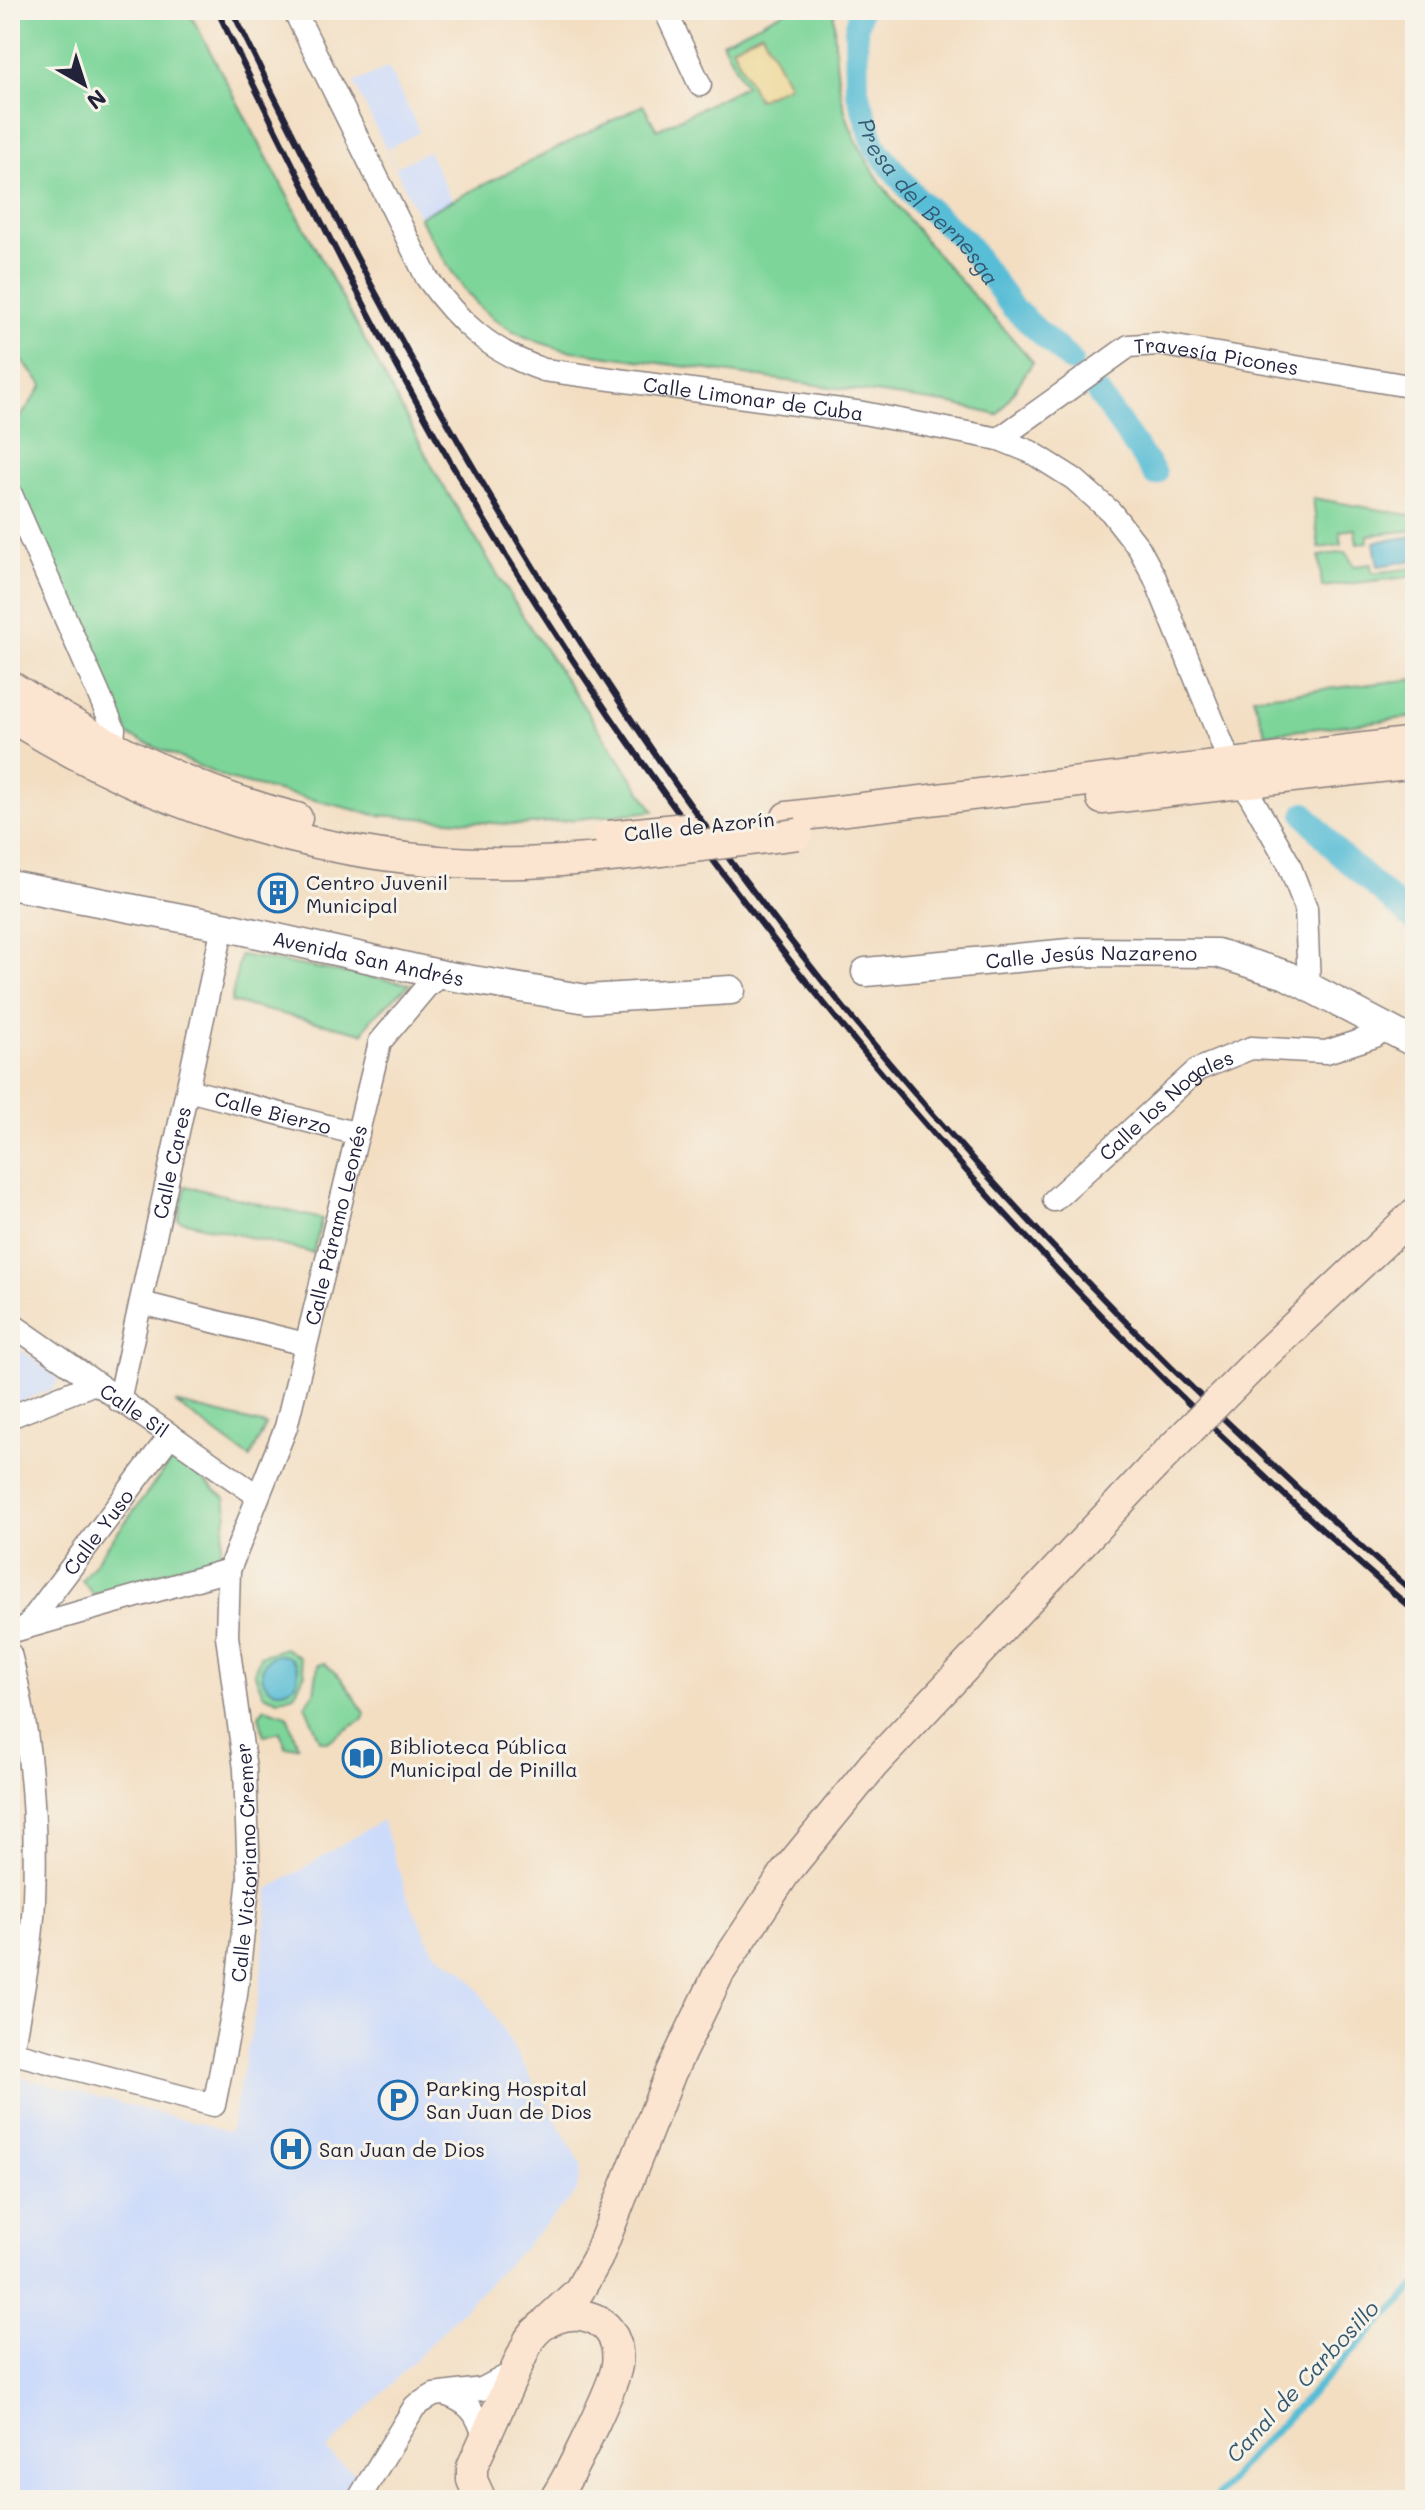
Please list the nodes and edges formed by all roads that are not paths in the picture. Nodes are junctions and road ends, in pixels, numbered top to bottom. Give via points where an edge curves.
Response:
1 (294, 10) edge
2 (665, 10) edge
3 (700, 85) dead end
4 (1415, 387) edge
5 (999, 439) junction
6 (10, 492) edge
7 (10, 686) edge
8 (10, 716) edge
9 (1415, 742) edge
10 (112, 748) junction
11 (1415, 763) edge
12 (1236, 773) junction
13 (614, 846) junction
14 (10, 885) edge
15 (223, 926) junction
16 (866, 972) dead end
17 (443, 975) junction
18 (1309, 987) junction
19 (731, 990) dead end
20 (1386, 1027) junction
21 (1415, 1043) edge
22 (188, 1090) junction
23 (358, 1134) junction
24 (1054, 1200) dead end
25 (1415, 1213) edge
26 (141, 1303) junction
27 (10, 1323) edge
28 (305, 1344) junction
29 (95, 1383) junction
30 (119, 1401) junction
31 (10, 1417) edge
32 (169, 1437) junction
33 (258, 1496) junction
34 (229, 1570) junction
35 (18, 1629) edge
36 (10, 1654) edge
37 (11, 2052) edge
38 (597, 2259) junction
39 (547, 2321) junction
40 (607, 2329) junction
41 (514, 2372) junction
42 (443, 2393) junction
43 (484, 2438) junction
44 (478, 2497) edge
45 (358, 2500) edge
46 (554, 2500) edge

1 - 5 street, Calle Limonar de Cuba via 427,278 452,313 511,359 544,370 863,413
2 - 3 street
4 - 5 street, Travesía Picones via 1158,344 1129,346
5 - 12 street, Calle Limonar de Cuba via 1074,479 1111,512 1139,548
6 - 10 street via 114,729
7 - 10 main road, Calle de Azorín
8 - 13 main road, Calle de Azorín via 194,809 360,851 521,863
9 - 12 main road, Calle de Azorín
10 - 13 main road, Calle de Azorín via 293,817 379,834
11 - 12 main road, Calle de Azorín
12 - 13 main road, Calle de Azorín, bridge
12 - 18 street via 1288,862 1306,908
14 - 15 street, Avenida San Andrés
15 - 17 street, Avenida San Andrés
15 - 22 street, Calle Cares
16 - 18 street, Calle Jesús Nazareno via 1080,952 1217,953
17 - 19 street, Avenida San Andrés via 587,999
17 - 23 street, Calle Páramo Leonés via 427,986 380,1042
18 - 20 street, Calle Jesús Nazareno
20 - 21 street, Calle Jesús Nazareno
20 - 24 street, Calle los Nogales via 1375,1036 1326,1052 1251,1048 1197,1070
22 - 23 street, Calle Bierzo
22 - 26 street, Calle Cares
23 - 28 street, Calle Páramo Leonés
25 - 38 main road, bridge via 1152,1468 873,1765 785,1873 719,1973 671,2072
26 - 28 street
26 - 30 street, Calle Cares
27 - 29 street, Calle Sil
28 - 33 street, Calle Páramo Leonés via 286,1427
29 - 30 street, Calle Sil
29 - 31 street
30 - 32 street, Calle Sil
32 - 33 street, Calle Sil
32 - 35 street, Calle Yuso
33 - 34 street, Calle Páramo Leonés
34 - 35 street, Calle Yuso
34 - 37 street, Calle Victoriano Cremer via 227,1636 245,1769 249,1878 236,1995 214,2105
36 - 37 street via 32,1791 34,1902
38 - 39 main road via 579,2291
38 - 40 main road via 599,2310
39 - 40 main road via 559,2315 585,2315
39 - 41 main road via 529,2340
40 - 46 main road via 617,2353 613,2379
41 - 42 street via 482,2389
41 - 43 main road
42 - 43 street via 477,2414
42 - 45 street via 425,2399 408,2414
43 - 44 main road via 472,2467

